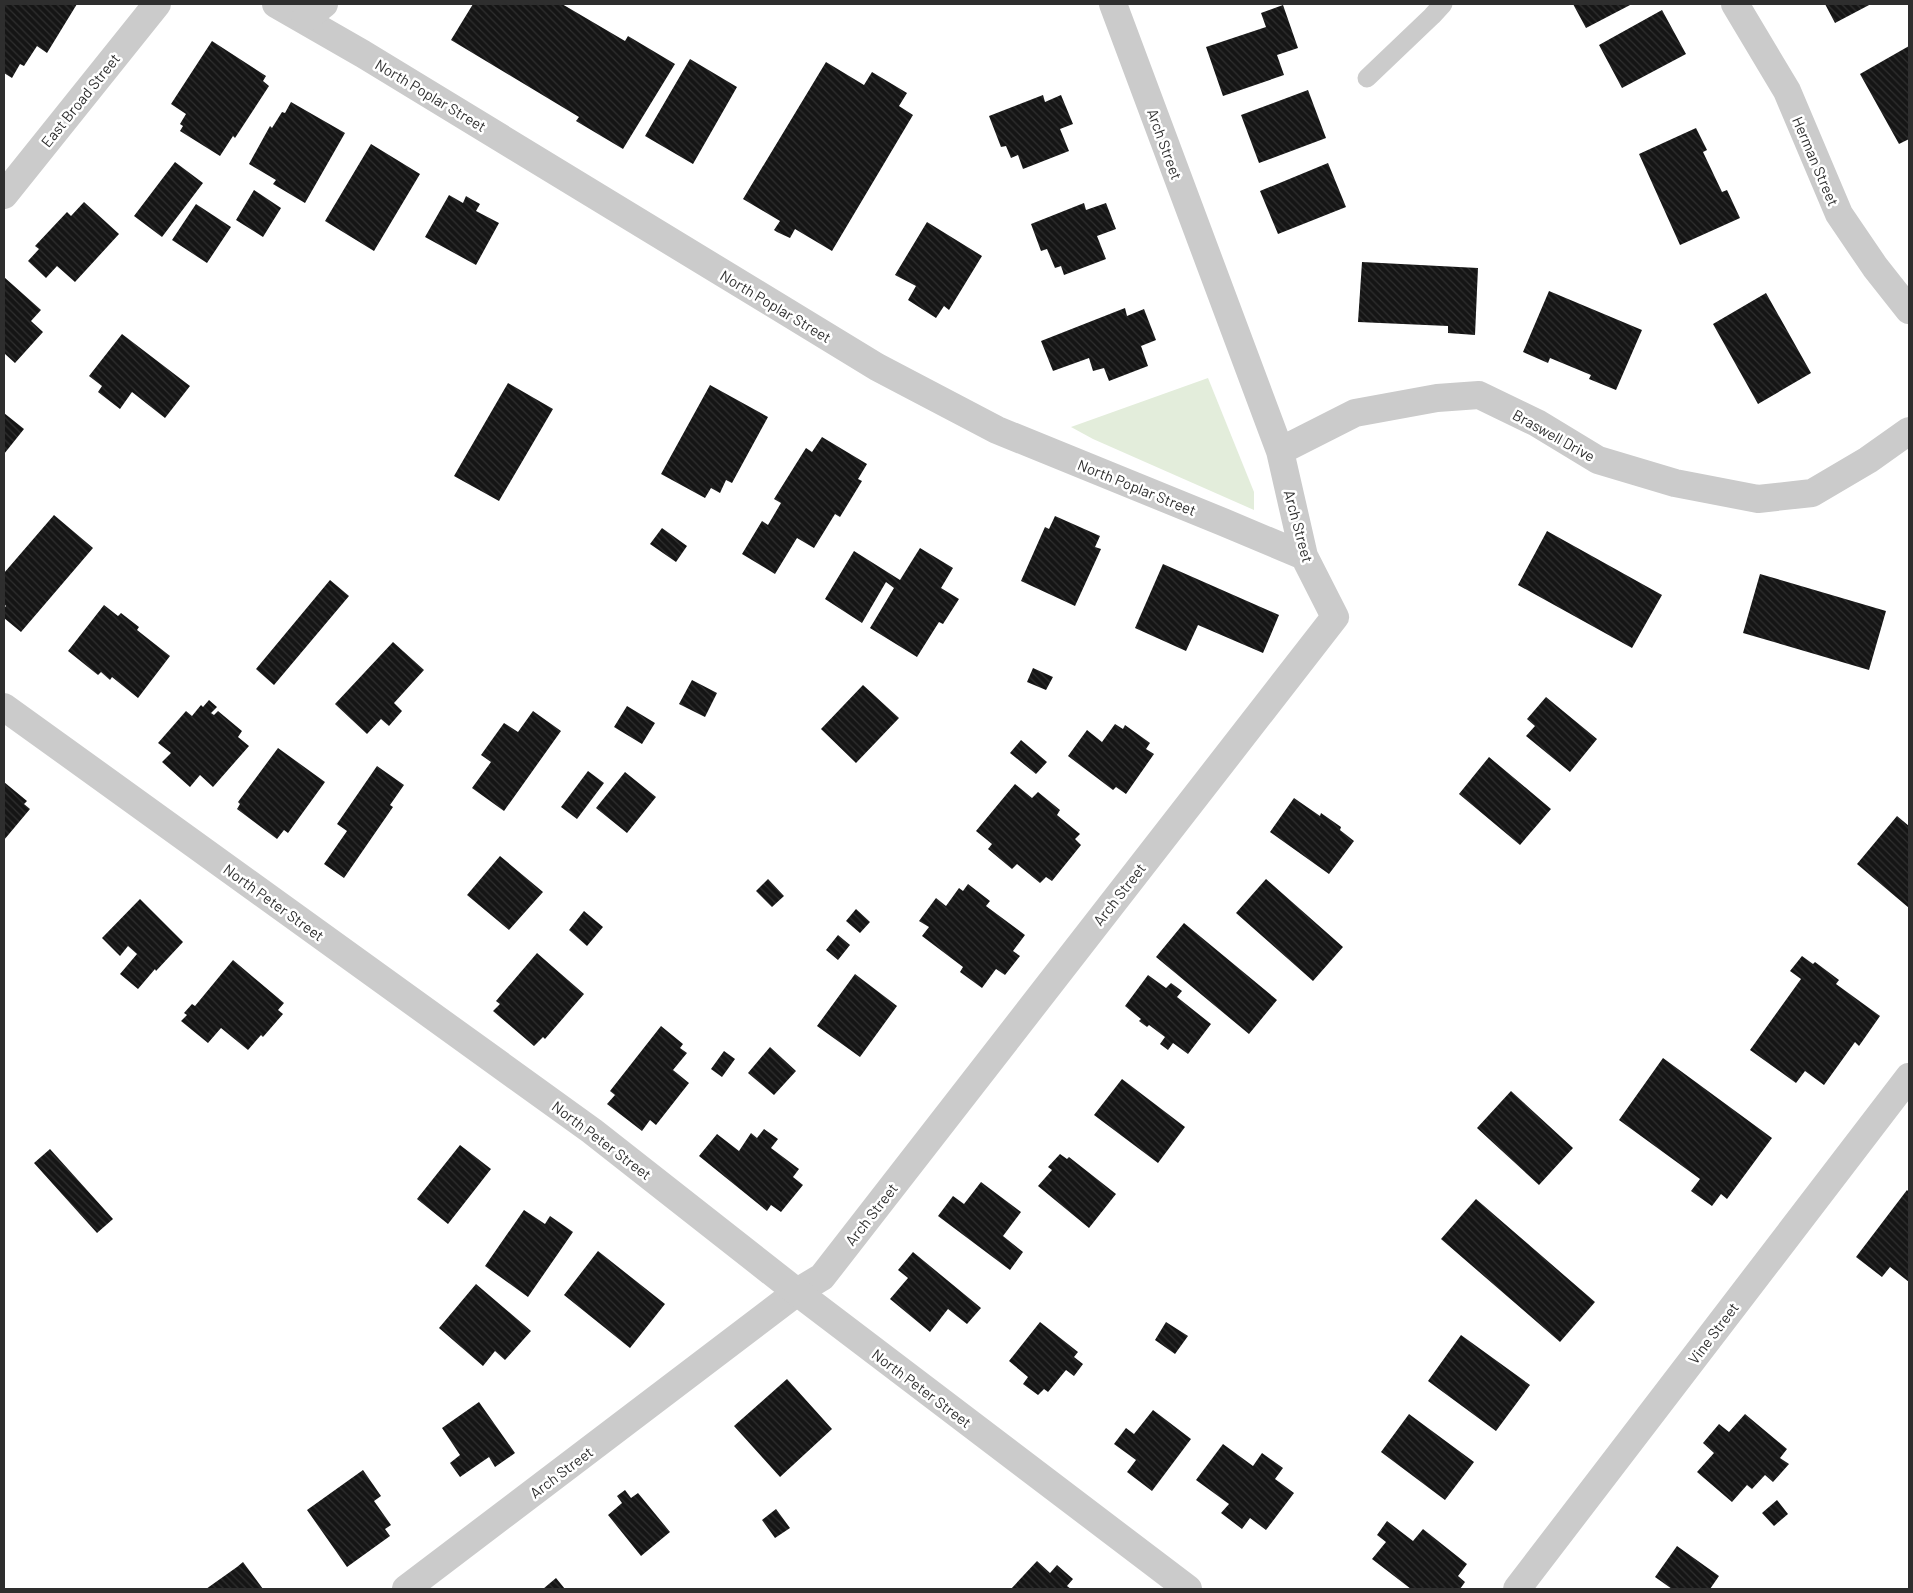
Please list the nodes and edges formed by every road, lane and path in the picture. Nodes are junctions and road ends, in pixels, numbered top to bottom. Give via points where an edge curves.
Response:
1 (156, 4) edge
2 (276, 4) edge
3 (1113, 4) edge
4 (1443, 4) edge
5 (1734, 4) edge
6 (315, 12) edge
7 (1367, 78) dead end
8 (4, 195) edge
9 (1909, 310) edge
10 (1909, 431) edge
11 (1280, 451) junction
12 (1304, 556) junction
13 (4, 707) edge
14 (1909, 1077) edge
15 (797, 1292) junction
16 (406, 1589) edge
17 (1188, 1589) edge
18 (1517, 1589) edge

1 - 8 street, East Broad Street
2 - 6 street, North Poplar Street
3 - 11 street, Arch Street
4 - 7 lane
5 - 9 street, Herman Street via 1787,91 1839,214
6 - 12 street, North Poplar Street via 877,367 997,430
10 - 11 street, Braswell Drive via 1868,460 1812,492 1758,499 1676,483 1598,460 1479,395 1437,398 1355,413
11 - 12 street, Arch Street
12 - 15 street, Arch Street via 1335,617 822,1277
13 - 15 street, North Peter Street via 592,1131
14 - 18 street, Vine Street
15 - 16 street, Arch Street
15 - 17 street, North Peter Street

